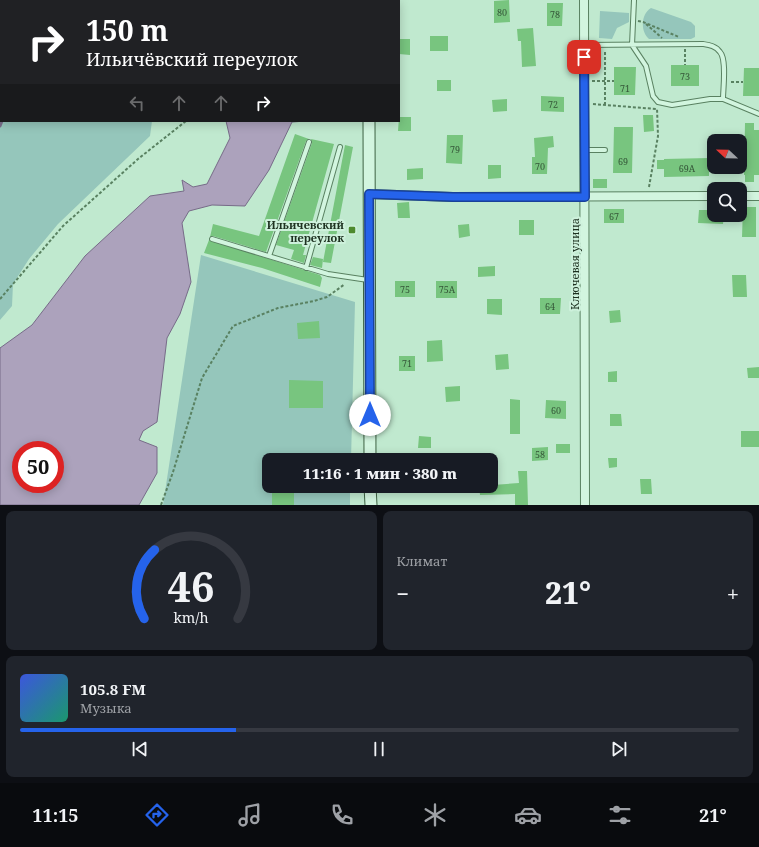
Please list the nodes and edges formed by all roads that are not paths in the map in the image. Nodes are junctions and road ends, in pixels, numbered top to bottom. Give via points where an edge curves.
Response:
1 (584, 0) edge
2 (634, 0) edge
3 (584, 45) junction
4 (632, 45) junction
5 (723, 99) junction
6 (759, 114) edge
7 (369, 122) edge
8 (309, 142) dead end
9 (340, 147) dead end
10 (584, 150) junction
11 (606, 150) dead end
12 (369, 194) junction
13 (707, 196) edge
14 (747, 196) edge
15 (759, 196) edge
16 (585, 197) junction
17 (212, 239) dead end
18 (269, 256) junction
19 (306, 268) junction
20 (369, 280) junction
21 (370, 453) edge
22 (370, 493) edge
23 (371, 505) edge
24 (585, 505) edge

1 - 3 street, Ключевая улица
2 - 4 lane
3 - 4 lane
3 - 10 street, Ключевая улица
4 - 5 lane via 646,66 653,96 658,102 672,105
4 - 5 lane via 714,46 721,52 723,59
5 - 6 lane
7 - 12 main road
8 - 18 lane
9 - 19 lane
10 - 11 lane
10 - 16 street, Ключевая улица
12 - 16 street
12 - 20 main road
13 - 16 street
14 - 15 street
16 - 24 street, Ключевая улица
17 - 18 lane
18 - 19 lane
19 - 20 lane
20 - 21 main road
22 - 23 main road

